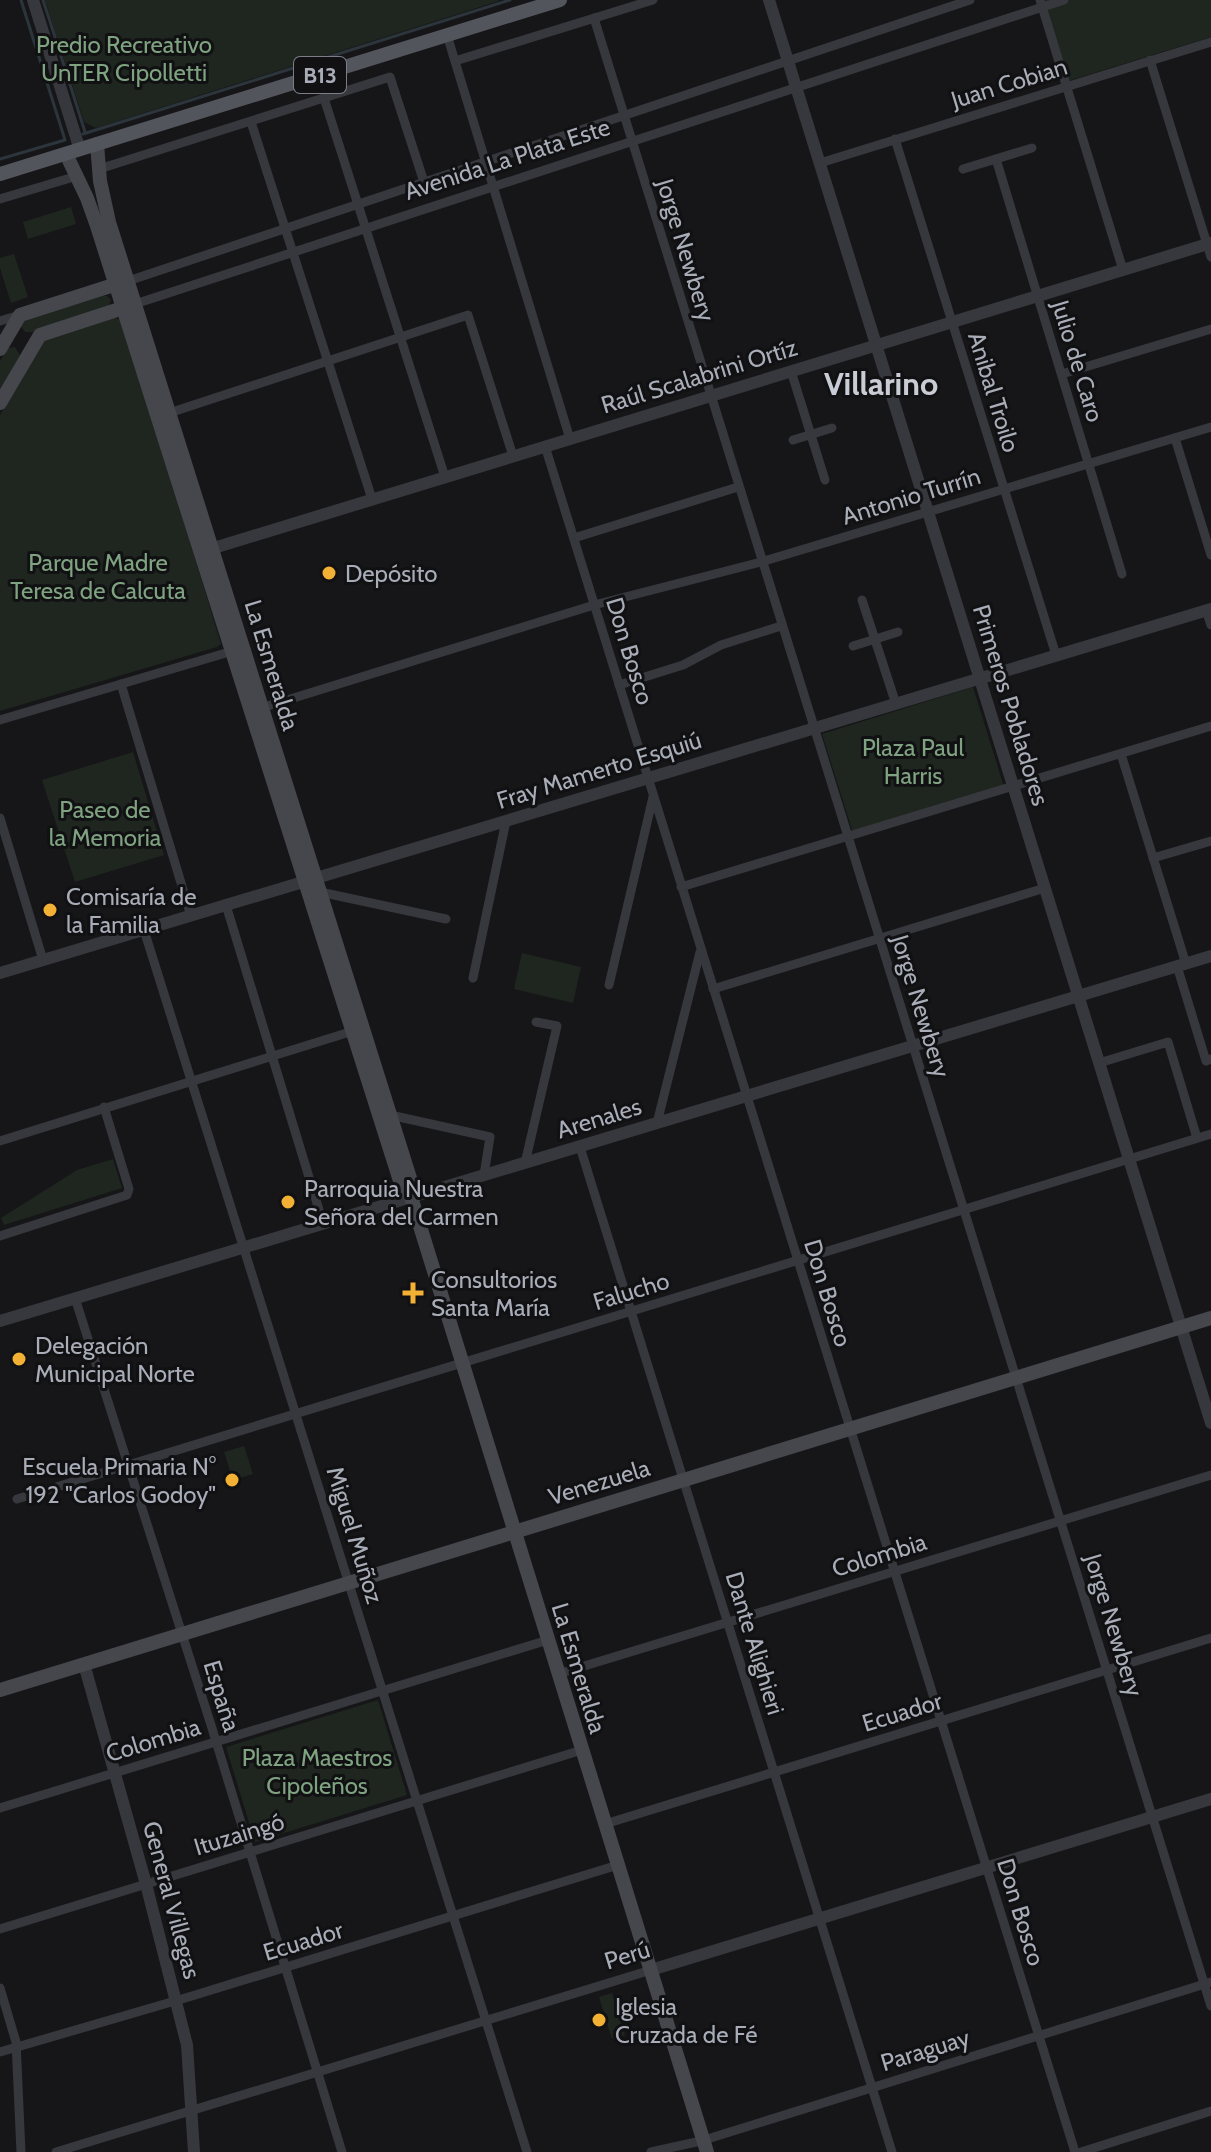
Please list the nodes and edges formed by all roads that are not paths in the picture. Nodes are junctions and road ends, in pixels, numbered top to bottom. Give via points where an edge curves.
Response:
1 (33, 0) edge
2 (560, 0) edge
3 (653, 0) edge
4 (769, 0) edge
5 (970, 0) edge
6 (1064, 0) edge
7 (1041, 4) edge
8 (594, 18) junction
9 (447, 35) junction
10 (1211, 42) edge
11 (1150, 60) junction
12 (455, 61) junction
13 (788, 61) junction
14 (796, 87) junction
15 (1066, 87) junction
16 (324, 98) junction
17 (624, 116) junction
18 (251, 122) junction
19 (895, 139) junction
20 (632, 141) junction
21 (97, 144) junction
22 (1032, 148) dead end
23 (73, 152) junction
24 (996, 159) junction
25 (486, 162) junction
26 (820, 163) junction
27 (99, 169) junction
28 (963, 169) dead end
29 (0, 174) edge
30 (77, 176) junction
31 (424, 182) junction
32 (493, 186) junction
33 (0, 199) edge
34 (358, 204) junction
35 (366, 228) junction
36 (285, 229) junction
37 (1209, 243) edge
38 (293, 252) junction
39 (1211, 257) edge
40 (1123, 270) junction
41 (122, 282) junction
42 (1038, 296) junction
43 (129, 306) junction
44 (18, 318) junction
45 (0, 321) edge
46 (952, 322) junction
47 (1211, 329) edge
48 (45, 332) junction
49 (401, 337) junction
50 (876, 345) junction
51 (0, 349) edge
52 (328, 361) junction
53 (791, 371) junction
54 (1062, 374) junction
55 (710, 396) junction
56 (0, 403) edge
57 (169, 413) junction
58 (1211, 427) edge
59 (832, 428) dead end
60 (811, 435) junction
61 (1175, 438) junction
62 (570, 439) junction
63 (793, 440) dead end
64 (545, 446) junction
65 (513, 456) junction
66 (1089, 464) junction
67 (445, 477) junction
68 (825, 480) dead end
69 (738, 487) junction
70 (1004, 489) junction
71 (372, 499) junction
72 (928, 512) junction
73 (574, 538) junction
74 (206, 550) junction
75 (1211, 555) edge
76 (761, 562) junction
77 (1122, 574) dead end
78 (862, 600) dead end
79 (594, 605) junction
80 (1209, 610) edge
81 (1211, 625) edge
82 (781, 626) junction
83 (898, 632) dead end
84 (875, 639) junction
85 (853, 646) dead end
86 (238, 650) junction
87 (1056, 655) junction
88 (980, 678) junction
89 (121, 684) junction
90 (619, 685) junction
91 (896, 704) junction
92 (257, 710) junction
93 (0, 720) edge
94 (1211, 726) edge
95 (813, 729) junction
96 (1121, 754) junction
97 (648, 778) junction
98 (1013, 786) junction
99 (654, 796) junction
100 (0, 818) edge
101 (506, 821) junction
102 (846, 837) junction
103 (1211, 841) edge
104 (1153, 858) junction
105 (313, 884) junction
106 (681, 887) junction
107 (1045, 888) junction
108 (226, 905) junction
109 (191, 916) junction
110 (446, 919) dead end
111 (144, 930) junction
112 (878, 939) junction
113 (701, 950) junction
114 (1211, 956) edge
115 (43, 960) junction
116 (1182, 965) junction
117 (0, 973) edge
118 (473, 978) dead end
119 (609, 985) dead end
120 (713, 989) junction
121 (1078, 996) junction
122 (536, 1022) dead end
123 (353, 1031) junction
124 (912, 1046) junction
125 (272, 1056) junction
126 (1208, 1060) edge
127 (1099, 1063) junction
128 (192, 1080) junction
129 (746, 1096) junction
130 (104, 1107) junction
131 (390, 1115) junction
132 (657, 1123) junction
133 (1211, 1134) edge
134 (1197, 1138) junction
135 (0, 1141) edge
136 (580, 1147) junction
137 (1129, 1159) junction
138 (525, 1163) junction
139 (484, 1175) junction
140 (411, 1197) junction
141 (963, 1210) junction
142 (323, 1223) junction
143 (0, 1236) edge
144 (244, 1247) junction
145 (797, 1261) junction
146 (75, 1298) junction
147 (631, 1312) junction
148 (1211, 1318) edge
149 (0, 1321) edge
150 (1181, 1327) junction
151 (462, 1363) junction
152 (1016, 1377) junction
153 (296, 1414) junction
154 (1211, 1423) edge
155 (849, 1428) junction
156 (128, 1465) junction
157 (1211, 1475) edge
158 (683, 1479) junction
159 (17, 1499) dead end
160 (1060, 1521) junction
161 (514, 1531) junction
162 (894, 1572) junction
163 (349, 1582) junction
164 (728, 1623) junction
165 (181, 1634) junction
166 (1211, 1638) edge
167 (548, 1640) junction
168 (84, 1664) junction
169 (1107, 1670) junction
170 (558, 1674) junction
171 (0, 1690) edge
172 (383, 1691) junction
173 (940, 1721) junction
174 (216, 1742) junction
175 (582, 1750) junction
176 (774, 1772) junction
177 (115, 1773) junction
178 (1211, 1799) edge
179 (417, 1800) junction
180 (0, 1808) edge
181 (1152, 1817) junction
182 (605, 1824) junction
183 (250, 1852) junction
184 (618, 1865) junction
185 (986, 1868) junction
186 (146, 1884) junction
187 (453, 1916) junction
188 (820, 1919) junction
189 (0, 1929) edge
190 (285, 1967) junction
191 (651, 1970) junction
192 (1208, 1983) edge
193 (0, 1988) edge
194 (176, 2000) junction
195 (1211, 2006) edge
196 (486, 2021) junction
197 (1038, 2036) junction
198 (16, 2047) junction
199 (0, 2052) edge
200 (317, 2072) junction
201 (872, 2088) junction
202 (192, 2111) junction
203 (1211, 2111) edge
204 (705, 2146) edge
205 (21, 2152) edge
206 (56, 2152) edge
207 (196, 2152) edge
208 (342, 2152) edge
209 (527, 2152) edge
210 (651, 2152) edge
211 (892, 2152) edge
212 (1075, 2152) edge
213 (1081, 2152) edge

1 - 23 street, La Esmeralda
2 - 9 main road, B13
3 - 8 street
4 - 13 street, Primeros Pobladores
5 - 13 street, Avenida La Plata Este
6 - 7 street, Avenida La Plata Este
7 - 14 street, Avenida La Plata Este
7 - 15 street
8 - 12 street
8 - 17 street, Jorge Newbery
9 - 12 street
9 - 21 main road, B13
10 - 11 street, Juan Cobian
11 - 15 street, Juan Cobian
11 - 37 street
12 - 25 street
13 - 14 street, Primeros Pobladores
13 - 17 street, Avenida La Plata Este
14 - 20 street, Avenida La Plata Este
14 - 26 street, Primeros Pobladores
15 - 19 street, Juan Cobian
15 - 40 street
16 - 18 street
16 - 31 street via 390,77
16 - 34 street
17 - 20 street, Jorge Newbery
17 - 25 street, Avenida La Plata Este
18 - 27 street
18 - 36 street
19 - 26 street, Juan Cobian
19 - 46 street, Anibal Troilo
20 - 32 street, Avenida La Plata Este
20 - 55 street, Jorge Newbery
21 - 23 main road, B13
21 - 27 main road, La Esmeralda
22 - 24 street
23 - 29 main road, B13
23 - 30 main road, La Esmeralda
24 - 28 street
24 - 42 street, Julio de Caro
25 - 31 street, Avenida La Plata Este
25 - 32 street
26 - 50 street, Primeros Pobladores
27 - 41 main road, La Esmeralda
30 - 33 street
30 - 41 main road, La Esmeralda
31 - 34 street, Avenida La Plata Este
32 - 35 street, Avenida La Plata Este
32 - 62 street
34 - 35 street
34 - 36 street, Avenida La Plata Este
35 - 38 street, Avenida La Plata Este
35 - 49 street
36 - 38 street
36 - 41 street, Avenida La Plata Este
37 - 39 street
37 - 40 street, Raúl Scalabrini Ortíz
38 - 43 street, Avenida La Plata Este
38 - 52 street
40 - 42 street, Raúl Scalabrini Ortíz
41 - 43 main road, La Esmeralda
41 - 44 main road, Avenida La Plata Este
42 - 46 street, Raúl Scalabrini Ortíz
42 - 54 street, Julio de Caro
43 - 48 main road, Avenida La Plata Este
43 - 57 main road, La Esmeralda
43 - 74 main road, La Esmeralda
44 - 45 street
44 - 48 main road via 17,331 24,337
44 - 51 main road
46 - 50 street, Raúl Scalabrini Ortíz
46 - 70 street, Anibal Troilo
47 - 54 street
48 - 56 main road
49 - 52 street
49 - 65 street via 468,315
49 - 67 street
50 - 53 street, Raúl Scalabrini Ortíz
50 - 72 street, Primeros Pobladores
52 - 57 street
52 - 71 street
53 - 55 street, Raúl Scalabrini Ortíz
53 - 60 street
54 - 66 street, Julio de Caro
55 - 62 street, Raúl Scalabrini Ortíz
55 - 69 street, Jorge Newbery
57 - 74 main road, La Esmeralda
58 - 61 street, Antonio Turrín
59 - 60 street
60 - 63 street
60 - 68 street
61 - 66 street, Antonio Turrín
61 - 75 street
62 - 64 street, Raúl Scalabrini Ortíz
64 - 65 street, Raúl Scalabrini Ortíz
64 - 73 street, Don Bosco
65 - 67 street, Raúl Scalabrini Ortíz
66 - 70 street, Antonio Turrín
66 - 77 street, Julio de Caro
67 - 71 street, Raúl Scalabrini Ortíz
69 - 73 street
69 - 76 street, Jorge Newbery
70 - 72 street, Antonio Turrín
70 - 87 street, Anibal Troilo
71 - 74 street, Raúl Scalabrini Ortíz
72 - 76 street, Antonio Turrín
72 - 88 street, Primeros Pobladores
73 - 79 street, Don Bosco
74 - 86 main road, La Esmeralda
76 - 79 street, Antonio Turrín
76 - 82 street, Jorge Newbery
78 - 84 street
79 - 90 street, Don Bosco
79 - 92 street
80 - 81 street
80 - 87 street, Fray Mamerto Esquiú
82 - 90 street
82 - 95 street, Jorge Newbery
83 - 84 street
84 - 85 street
84 - 91 street
86 - 89 street
86 - 92 main road, La Esmeralda
87 - 88 street, Fray Mamerto Esquiú
88 - 91 street, Fray Mamerto Esquiú
88 - 98 street, Primeros Pobladores
89 - 93 street
89 - 109 street
90 - 97 street, Don Bosco
91 - 95 street, Fray Mamerto Esquiú
92 - 105 main road, La Esmeralda
94 - 96 street
95 - 97 street, Fray Mamerto Esquiú
95 - 102 street, Jorge Newbery
96 - 98 street
96 - 104 street
97 - 99 street, Don Bosco
97 - 101 street, Fray Mamerto Esquiú
98 - 102 street
98 - 107 street, Primeros Pobladores
99 - 106 street, Don Bosco
99 - 119 street
100 - 115 street
101 - 105 street, Fray Mamerto Esquiú
101 - 118 street
102 - 106 street
102 - 112 street, Jorge Newbery
103 - 104 street
104 - 116 street
105 - 108 street, Fray Mamerto Esquiú
105 - 110 street
105 - 123 main road, La Esmeralda
105 - 131 main road, La Esmeralda
106 - 113 street, Don Bosco
107 - 112 street
107 - 121 street, Primeros Pobladores
108 - 109 street, Fray Mamerto Esquiú
108 - 125 street
109 - 111 street, Fray Mamerto Esquiú
111 - 115 street, Fray Mamerto Esquiú
111 - 128 street, Miguel Muñoz
112 - 120 street
112 - 124 street, Jorge Newbery
113 - 120 street, Don Bosco
113 - 132 street
114 - 116 street, Arenales
115 - 117 street, Fray Mamerto Esquiú
116 - 121 street, Arenales
116 - 126 street
120 - 129 street, Don Bosco
121 - 124 street, Arenales
121 - 127 street, Primeros Pobladores
122 - 138 street via 557,1026
123 - 125 street
123 - 140 main road, La Esmeralda via 400,1181
124 - 129 street, Arenales
124 - 141 street, Jorge Newbery
125 - 128 street
125 - 142 street
127 - 134 street via 1168,1042
127 - 137 street, Primeros Pobladores
128 - 130 street
128 - 144 street, Miguel Muñoz
129 - 132 street, Arenales
129 - 145 street, Don Bosco
130 - 135 street
130 - 143 street via 127,1195
131 - 139 street via 490,1137
131 - 140 main road, La Esmeralda
132 - 136 street, Arenales
133 - 134 street, Falucho
134 - 137 street, Falucho
136 - 138 street, Arenales
136 - 147 street, Dante Alighieri
137 - 141 street, Falucho
137 - 150 street, Primeros Pobladores
138 - 139 street, Arenales
139 - 140 street, Arenales
140 - 142 street, Arenales
140 - 151 main road, La Esmeralda
141 - 145 street, Falucho
141 - 152 street, Jorge Newbery
142 - 144 street, Arenales
144 - 146 street, Arenales
144 - 153 street, Miguel Muñoz
145 - 147 street, Falucho
145 - 155 street, Don Bosco
146 - 149 street, Arenales
146 - 156 street, España
147 - 151 street, Falucho
147 - 158 street, Dante Alighieri
148 - 150 main road, Venezuela
150 - 152 main road, Venezuela
150 - 154 street, Primeros Pobladores
151 - 153 street, Falucho
151 - 161 main road, La Esmeralda
152 - 155 main road, Venezuela
152 - 160 street, Jorge Newbery
153 - 156 street, Falucho
153 - 163 street, Miguel Muñoz
155 - 158 main road, Venezuela
155 - 162 street, Don Bosco
156 - 159 street, Falucho
156 - 165 street, España
157 - 160 street, Colombia
158 - 161 main road, Venezuela
158 - 164 street, Dante Alighieri
160 - 162 street, Colombia
160 - 169 street, Jorge Newbery
161 - 163 main road, Venezuela
161 - 167 main road, La Esmeralda
162 - 164 street, Colombia
162 - 173 street, Don Bosco
163 - 165 main road, Venezuela
163 - 172 street, Miguel Muñoz
164 - 170 street, Colombia
164 - 176 street, Dante Alighieri
165 - 168 main road, Venezuela
165 - 174 street, España
166 - 169 street, Ecuador
167 - 170 main road, La Esmeralda
167 - 172 street, Colombia
168 - 171 main road, Venezuela
168 - 177 street, General Villegas
169 - 173 street, Ecuador
169 - 181 street, Jorge Newbery
170 - 175 main road, La Esmeralda
172 - 174 street, Colombia
172 - 179 street, Miguel Muñoz
173 - 176 street, Ecuador
173 - 185 street, Don Bosco
174 - 177 street, Colombia
174 - 183 street, España
175 - 179 street, Ituzaingó
175 - 182 main road, La Esmeralda
176 - 182 street, Ecuador
176 - 188 street, Dante Alighieri
177 - 180 street, Colombia
177 - 186 street, General Villegas
178 - 181 street, Perú
179 - 183 street, Ituzaingó
179 - 187 street, Miguel Muñoz
181 - 185 street, Perú
181 - 192 street, Jorge Newbery
182 - 184 main road, La Esmeralda
183 - 186 street, Ituzaingó
183 - 190 street, España
184 - 187 street, Ecuador
184 - 191 main road, La Esmeralda
185 - 188 street, Perú
185 - 197 street, Don Bosco
186 - 189 street, Ituzaingó
186 - 194 street, General Villegas
187 - 190 street, Ecuador
187 - 196 street, Miguel Muñoz
188 - 191 street, Perú
188 - 201 street, Dante Alighieri
190 - 194 street, Ecuador
190 - 200 street, España
191 - 196 street, Perú
191 - 204 main road, La Esmeralda
192 - 195 street, Jorge Newbery
192 - 197 street, Paraguay
193 - 198 street
194 - 198 street, Ecuador
194 - 202 street, General Villegas via 189,2053
196 - 200 street, Perú
196 - 209 street, Miguel Muñoz
197 - 201 street, Paraguay
197 - 212 street, Don Bosco
198 - 199 street, Ecuador
198 - 205 street
200 - 202 street, Perú
200 - 208 street, España
201 - 204 street, Paraguay
201 - 211 street, Dante Alighieri
202 - 206 street, Perú
202 - 207 street, General Villegas
203 - 213 street
204 - 210 street, Paraguay

